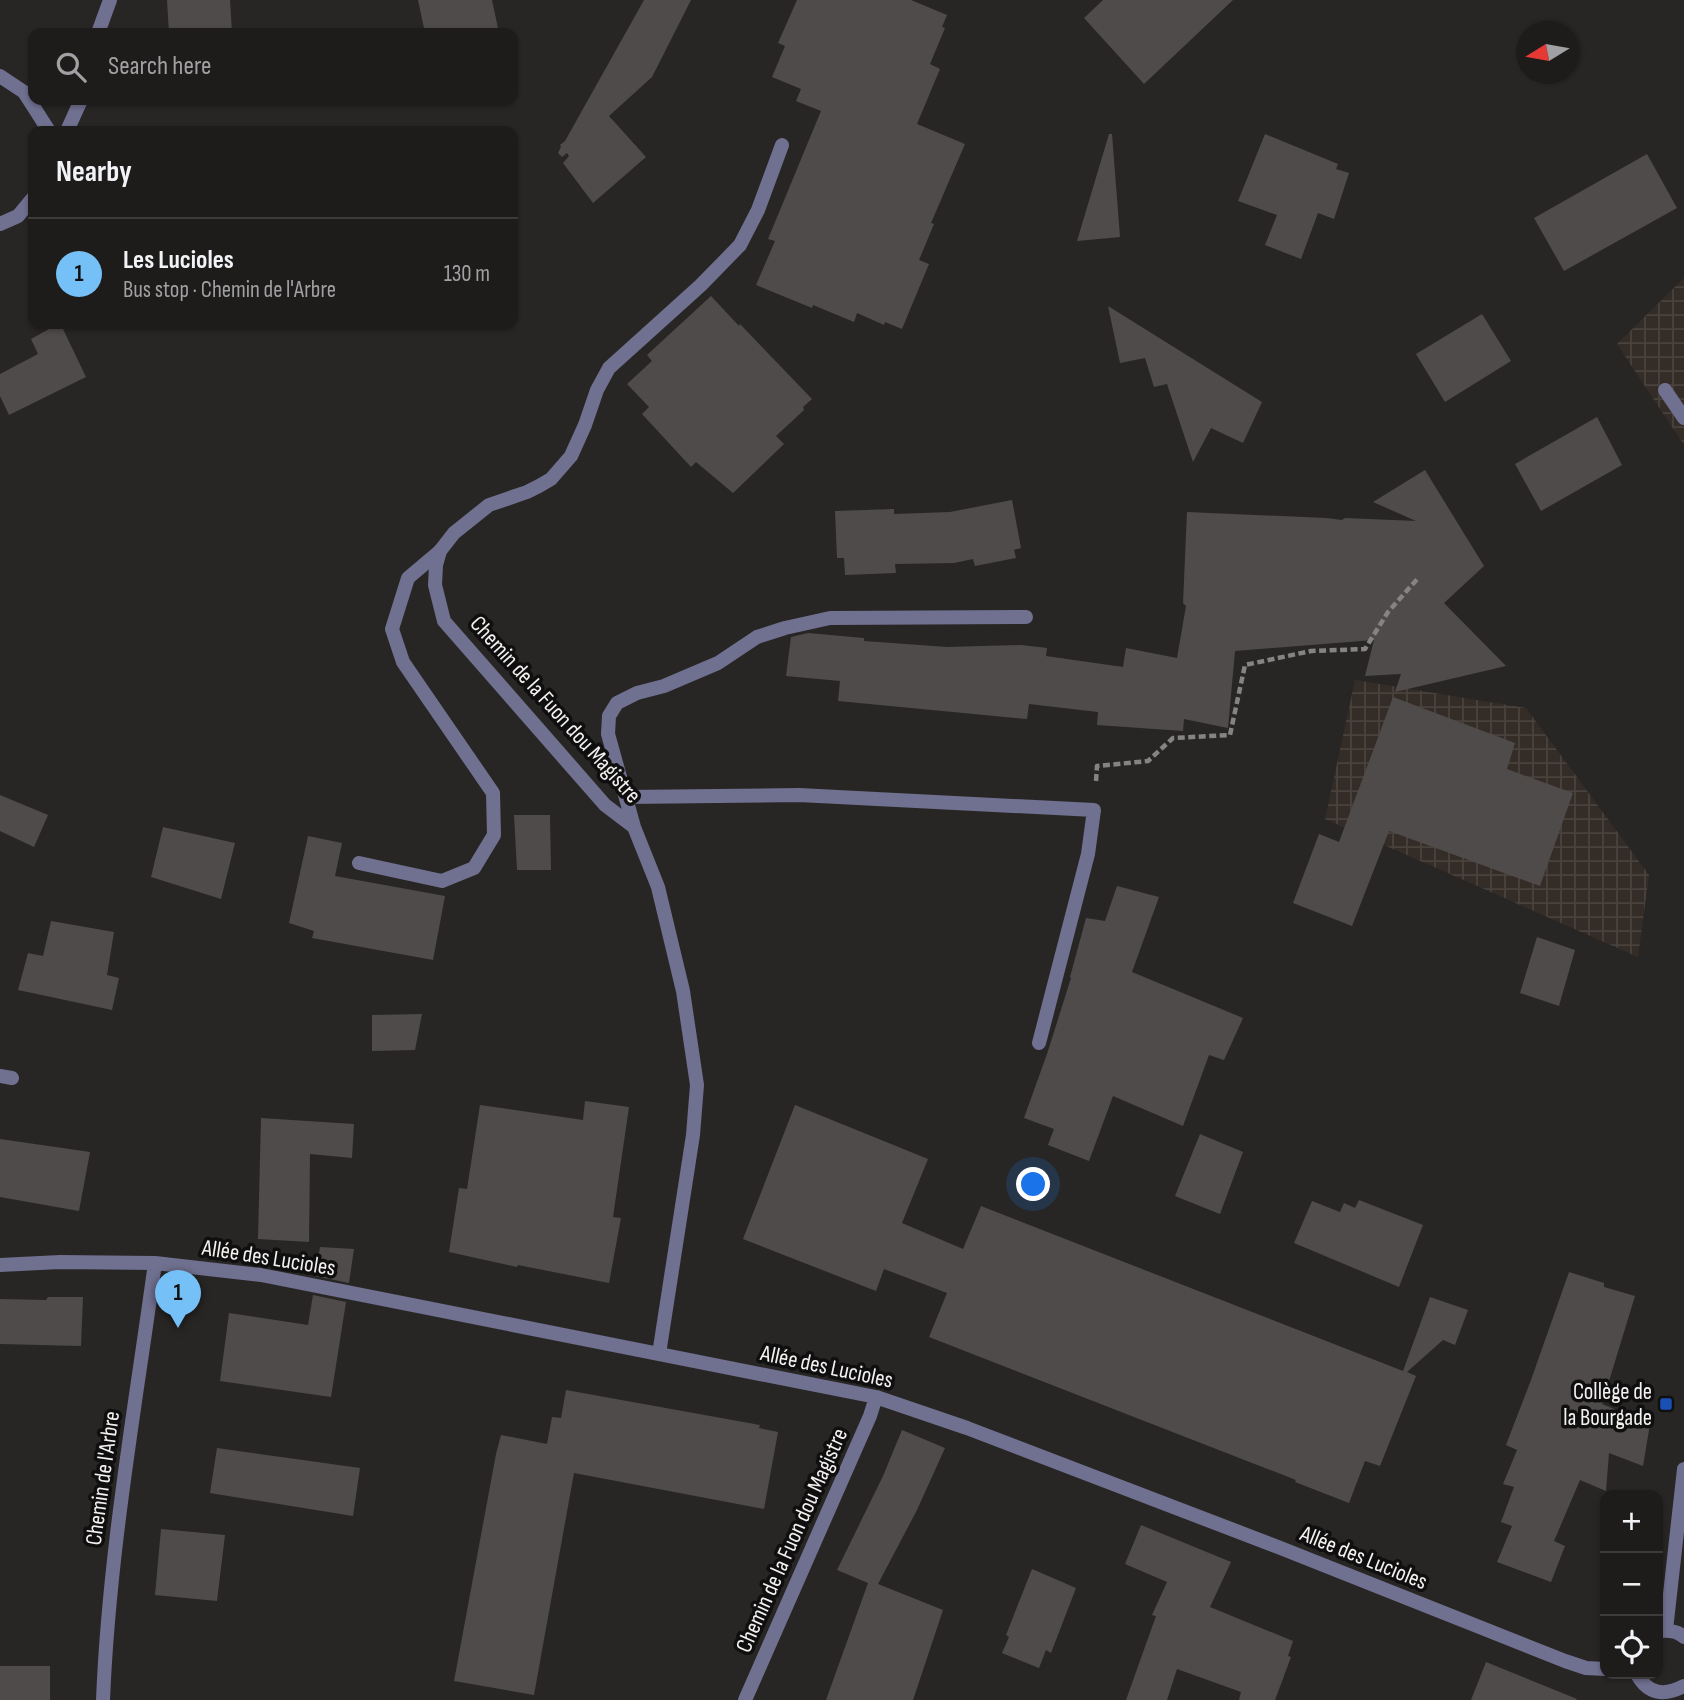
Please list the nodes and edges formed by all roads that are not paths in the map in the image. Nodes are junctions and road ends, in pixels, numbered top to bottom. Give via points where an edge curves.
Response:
1 (110, 0) edge
2 (99, 28) edge
3 (0, 76) edge
4 (28, 98) edge
5 (32, 105) edge
6 (79, 105) edge
7 (46, 126) edge
8 (69, 126) edge
9 (782, 145) dead end
10 (28, 204) edge
11 (0, 224) edge
12 (1665, 390) dead end
13 (1684, 418) edge
14 (440, 551) junction
15 (1026, 617) dead end
16 (626, 797) junction
17 (634, 827) junction
18 (359, 863) dead end
19 (1039, 1043) dead end
20 (155, 1263) junction
21 (0, 1265) edge
22 (659, 1354) junction
23 (876, 1397) junction
24 (1684, 1469) edge
25 (1663, 1624) edge
26 (1663, 1631) edge
27 (1684, 1637) edge
28 (1600, 1669) edge
29 (1640, 1679) edge
30 (1684, 1686) edge
31 (1656, 1696) edge
32 (103, 1700) edge
33 (746, 1700) edge

1 - 2 street
3 - 4 street
5 - 7 street
6 - 8 street
9 - 14 street via 740,245 609,369 571,456 539,486 489,505 454,533
10 - 11 street via 18,216
12 - 13 street
14 - 17 street, Chemin de la Fuon dou Magistre via 435,585 444,621 606,805
14 - 18 street via 408,578 392,629 404,662 493,793 494,835 474,868 442,881
15 - 16 street via 830,618 757,637 718,663 617,703 609,716 608,734
16 - 17 street
16 - 19 street via 799,795 1094,810 1088,854
17 - 22 street, Chemin de la Fuon dou Magistre via 658,887 683,991 697,1085
20 - 21 street, Allée des Lucioles
20 - 22 street, Allée des Lucioles via 261,1275
20 - 32 street, Chemin de l'Arbre via 115,1544
22 - 23 street, Allée des Lucioles
23 - 28 street, Allée des Lucioles via 1291,1552 1565,1661
23 - 33 street, Chemin de la Fuon dou Magistre
24 - 25 street
26 - 27 street
29 - 31 street
30 - 31 street

